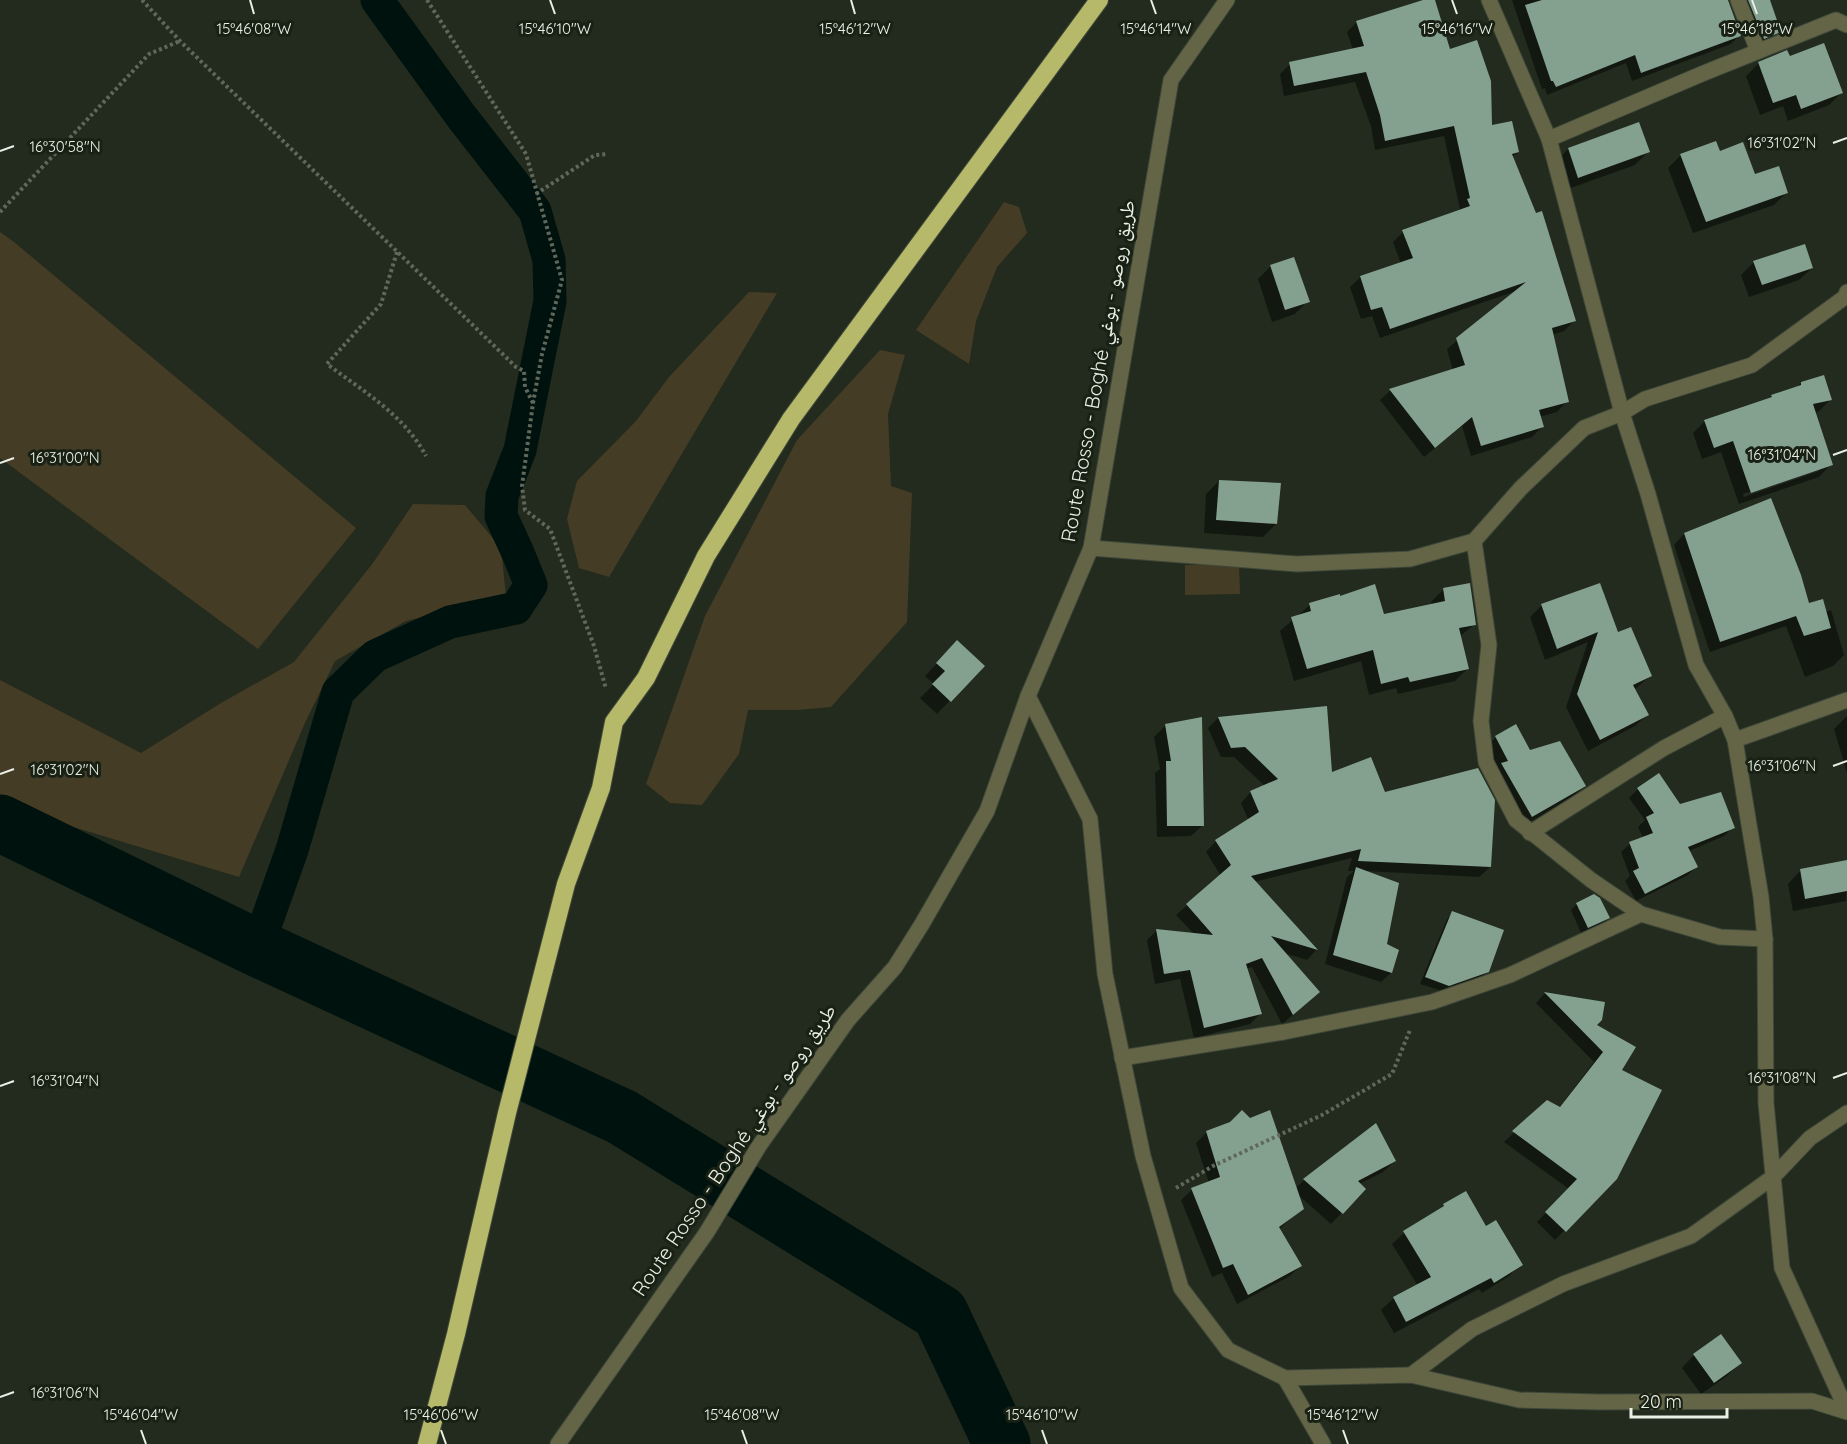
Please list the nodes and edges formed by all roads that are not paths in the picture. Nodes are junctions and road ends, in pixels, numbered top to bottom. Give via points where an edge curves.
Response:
1 (1099, 0) edge
2 (1227, 0) edge
3 (1489, 0) edge
4 (1738, 0) edge
5 (1847, 25) edge
6 (1758, 51) junction
7 (1549, 139) junction
8 (1847, 292) edge
9 (1622, 413) junction
10 (1474, 541) junction
11 (1091, 548) junction
12 (1028, 696) junction
13 (1847, 700) edge
14 (1725, 716) junction
15 (1736, 740) junction
16 (1530, 833) junction
17 (1641, 914) junction
18 (1765, 939) junction
19 (1122, 1058) junction
20 (1847, 1113) edge
21 (1773, 1178) junction
22 (1411, 1375) junction
23 (1285, 1378) junction
24 (1847, 1412) edge
25 (427, 1444) edge
26 (558, 1444) edge
27 (1323, 1444) edge

1 - 25 highway via 791,419 706,556 646,678 614,722 601,788 566,884
2 - 11 street, Route Rosso - Boghé طريق روصو - بوغي via 1171,80
3 - 7 street
4 - 6 street
5 - 6 street via 1836,20
6 - 7 street
7 - 9 street
8 - 9 street via 1752,365 1645,399
9 - 10 street via 1584,428 1521,488
9 - 14 street via 1696,665
10 - 11 street via 1410,559 1297,564
10 - 16 street via 1489,645 1481,721 1486,762 1516,820
11 - 12 street, Route Rosso - Boghé طريق روصو - بوغي
12 - 19 street via 1090,819 1105,974
12 - 26 street, Route Rosso - Boghé طريق روصو - بوغي via 987,811 895,967 848,1020 759,1146 707,1232
13 - 15 street
14 - 15 street
14 - 16 street via 1664,748
15 - 18 street
16 - 17 street
17 - 18 street via 1720,937
17 - 19 street via 1510,975 1420,1004 1284,1032
18 - 21 street via 1766,1103
19 - 23 street via 1143,1156 1181,1288 1228,1350
20 - 21 street via 1810,1138
21 - 22 street via 1691,1236 1552,1289 1472,1329
21 - 24 street via 1782,1269
22 - 23 street
22 - 24 street via 1519,1400 1812,1401
23 - 27 street

